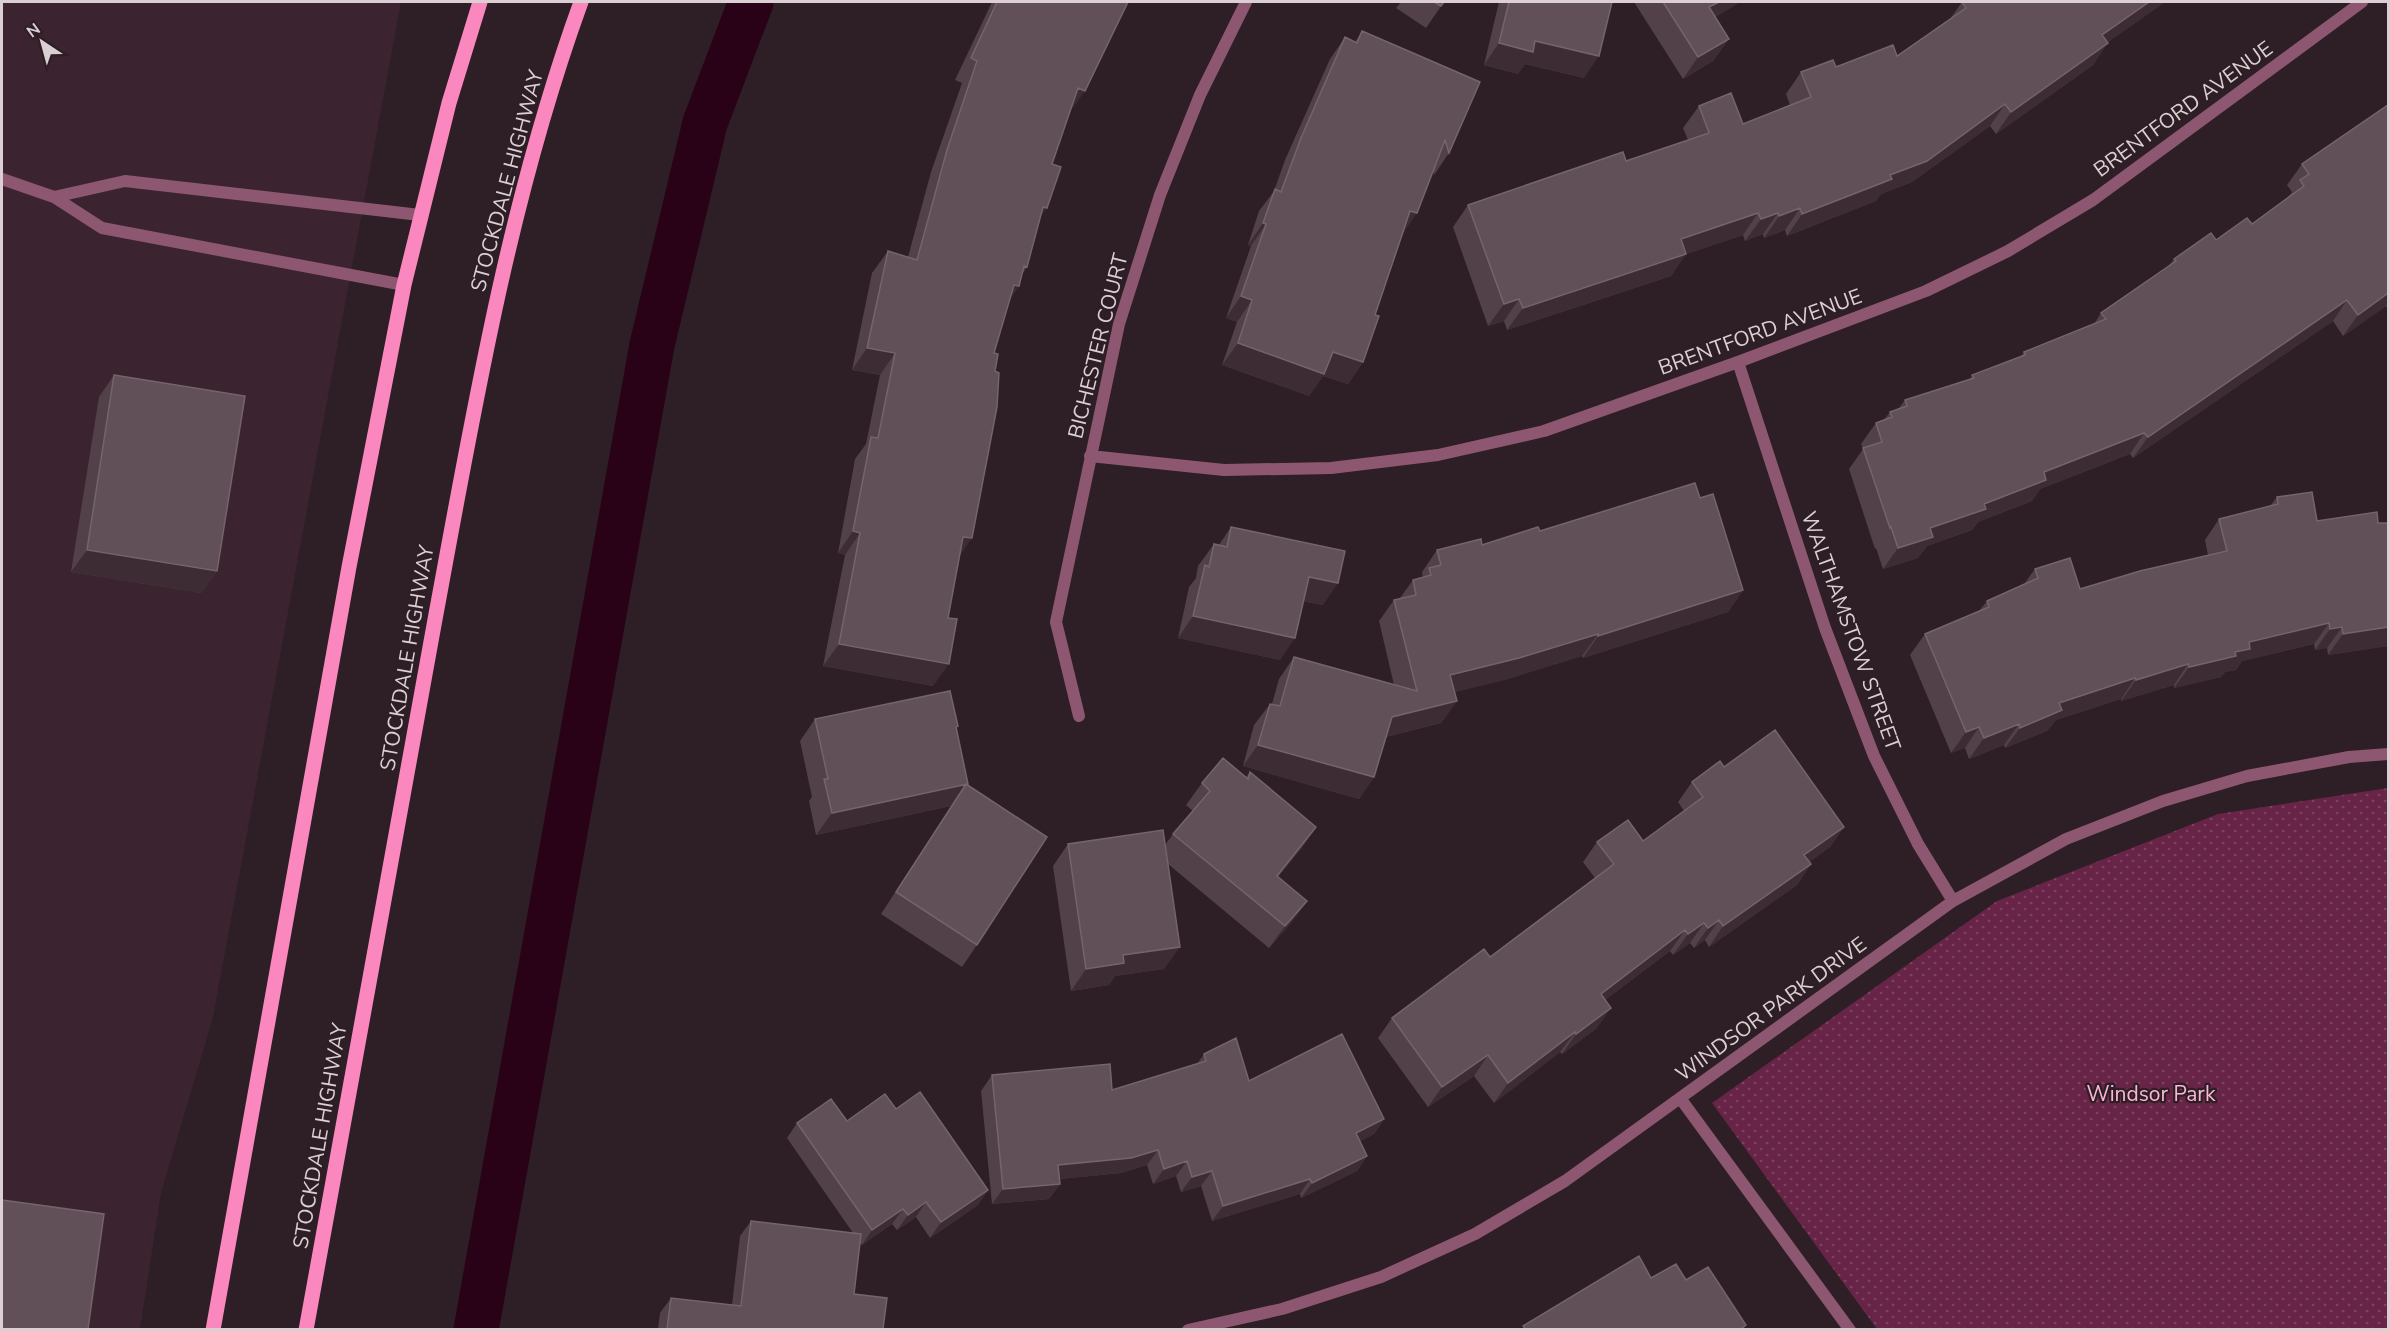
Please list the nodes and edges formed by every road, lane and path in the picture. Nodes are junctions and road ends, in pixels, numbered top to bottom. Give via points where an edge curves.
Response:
1 (480, 2) edge
2 (581, 2) edge
3 (1246, 2) edge
4 (2362, 2) edge
5 (2, 179) edge
6 (54, 197) junction
7 (420, 215) junction
8 (404, 285) junction
9 (1738, 362) junction
10 (1090, 456) junction
11 (1079, 716) dead end
12 (2388, 754) edge
13 (1953, 901) junction
14 (1680, 1098) junction
15 (213, 1329) edge
16 (306, 1329) edge
17 (1188, 1329) edge
18 (1850, 1329) edge

1 - 7 main road
2 - 16 main road, STOCKDALE HIGHWAY via 527,171 484,356
3 - 10 street, BICHESTER COURT via 1200,95 1160,195 1119,324
4 - 9 street, BRENTFORD AVENUE via 2092,200 2008,251 1926,291
5 - 6 street
6 - 7 street via 125,181
6 - 8 street via 102,228
7 - 8 main road
8 - 15 main road via 349,567
9 - 10 street, BRENTFORD AVENUE via 1544,431 1438,455 1331,468 1224,470
9 - 13 street, WALTHAMSTOW STREET via 1825,628 1874,756 1918,844
10 - 11 street, BICHESTER COURT via 1056,622
12 - 13 street, WINDSOR PARK DRIVE via 2349,757 2247,776 2163,801 2066,839
13 - 14 street, WINDSOR PARK DRIVE
14 - 17 street, WINDSOR PARK DRIVE via 1565,1181 1476,1234 1381,1277 1282,1309
14 - 18 street

